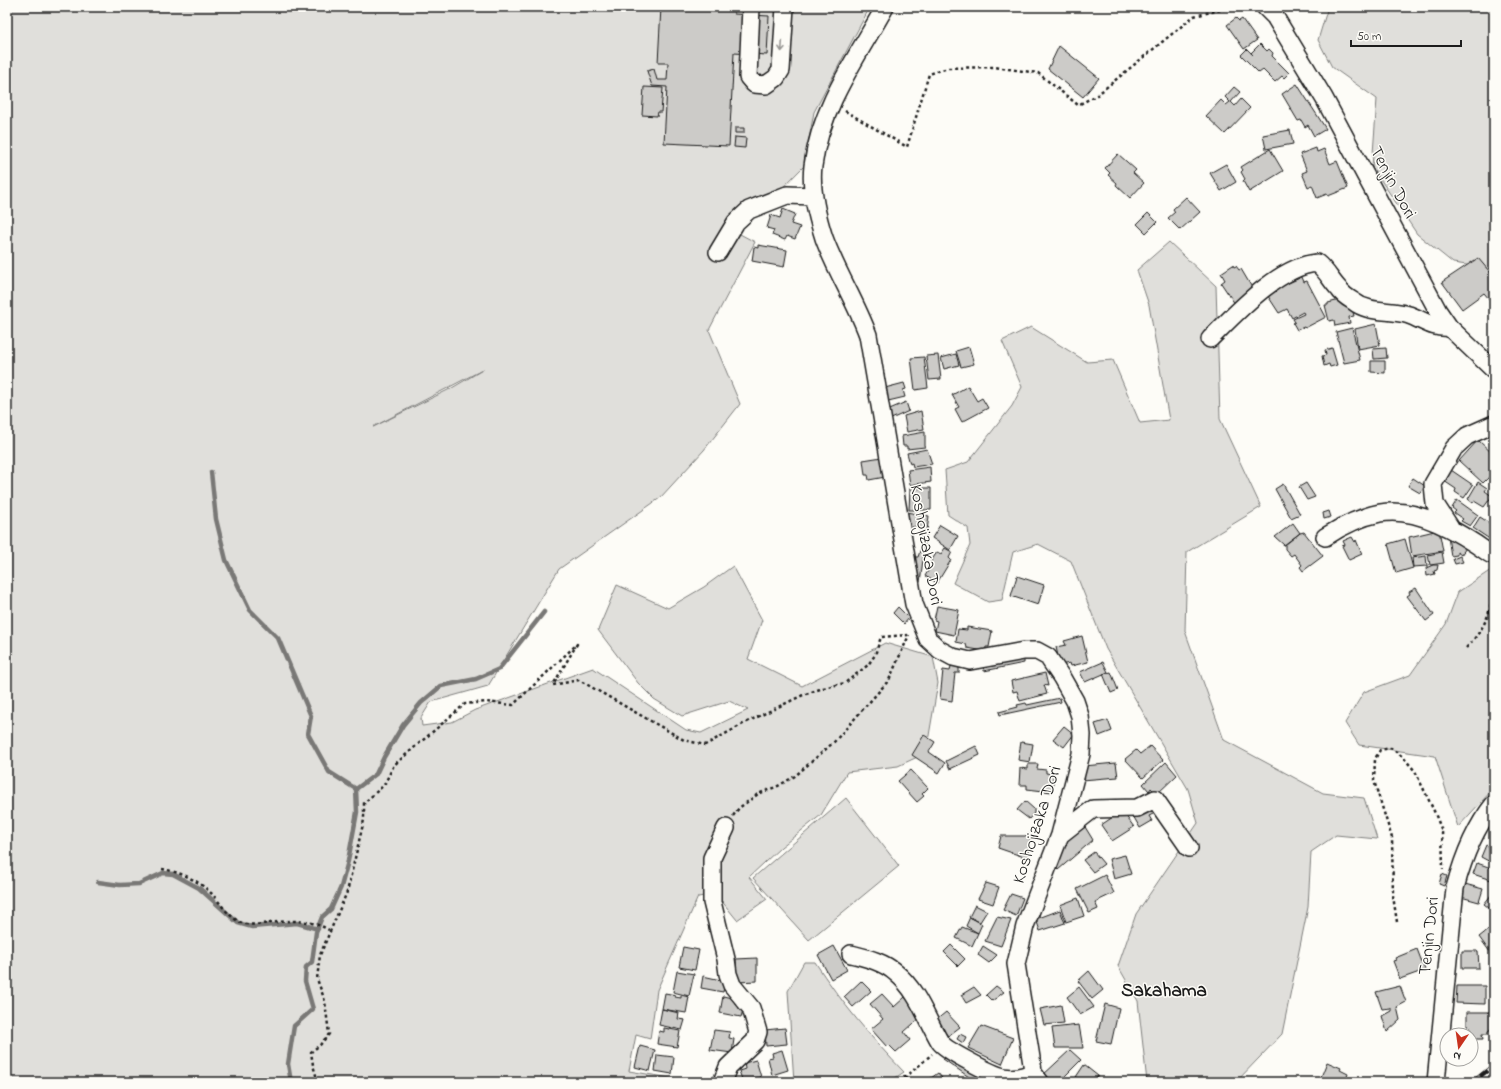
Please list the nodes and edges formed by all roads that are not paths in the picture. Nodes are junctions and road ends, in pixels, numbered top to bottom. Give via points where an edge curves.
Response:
1 (751, 7) edge
2 (785, 7) edge
3 (885, 7) edge
4 (1265, 7) edge
5 (814, 196) junction
6 (718, 252) dead end
7 (1449, 327) junction
8 (1210, 339) dead end
9 (1494, 370) edge
10 (1494, 424) edge
11 (1450, 527) junction
12 (1325, 537) dead end
13 (1492, 552) edge
14 (1494, 804) edge
15 (726, 828) road end
16 (1060, 834) junction
17 (1189, 848) dead end
18 (851, 954) dead end
19 (1037, 1078) edge
20 (722, 1082) edge
21 (1436, 1082) edge

2 -> 1 street via 781,70 776,78 766,85 754,84 748,78
3 - 5 street, Koshojizaka Dori via 823,122 813,168
4 - 7 street, Tenjin Dori via 1275,17 1324,98
5 - 6 street via 787,195 749,210 736,222
5 - 16 street, Koshojizaka Dori via 825,239 868,335 914,604 928,639 953,657 970,661 1037,651 1048,657 1075,701 1080,716 1081,754
7 - 8 street via 1439,328 1409,315 1389,310 1370,310 1354,303 1339,290 1317,263 1306,264 1274,281
7 - 9 street, Tenjin Dori
10 - 11 street via 1467,436 1454,448 1432,484 1435,504
11 - 12 street via 1404,513 1381,513 1345,525
11 - 13 street
14 - 21 street, Tenjin Dori via 1475,833 1462,860 1455,888
15 - 20 street via 712,858 712,902 728,974 732,985 751,1008 758,1032 755,1041 728,1067
16 - 17 street via 1093,809 1137,808 1155,799
16 - 19 street, Koshojizaka Dori via 1026,926 1016,964
18 - 19 street via 876,961 896,972 924,1008 943,1045 1002,1077

